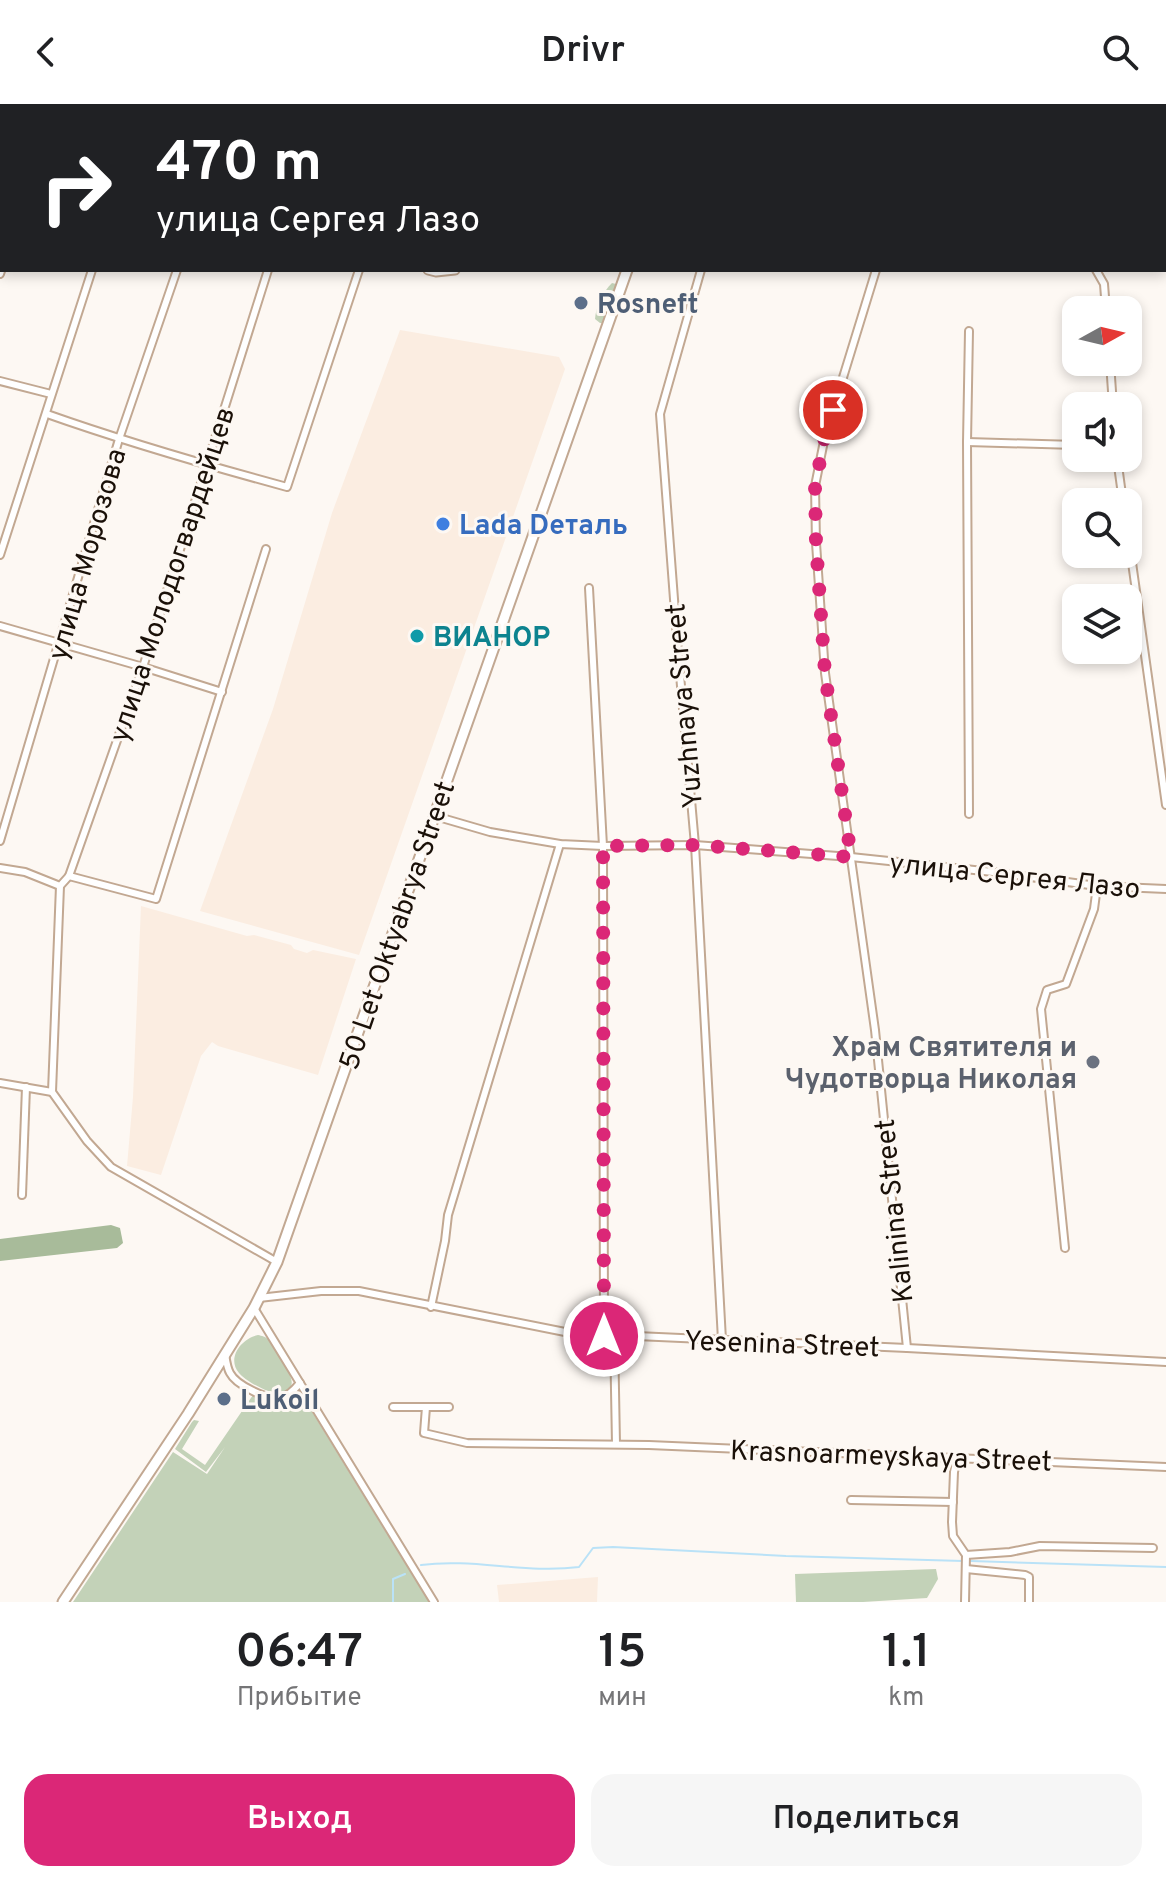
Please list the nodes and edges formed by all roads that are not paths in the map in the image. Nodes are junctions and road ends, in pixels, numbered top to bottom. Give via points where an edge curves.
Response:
1 (91, 272) edge
2 (176, 272) edge
3 (267, 272) edge
4 (358, 272) edge
5 (626, 272) edge
6 (700, 272) edge
7 (875, 272) edge
8 (1097, 272) edge
9 (1105, 296) edge
10 (969, 331) dead end
11 (0, 381) edge
12 (51, 394) junction
13 (47, 414) junction
14 (119, 439) junction
15 (967, 442) junction
16 (1062, 445) edge
17 (206, 465) junction
18 (266, 549) dead end
19 (0, 555) edge
20 (1133, 568) edge
21 (589, 588) dead end
22 (0, 626) edge
23 (60, 644) junction
24 (143, 667) junction
25 (222, 692) junction
26 (1166, 805) edge
27 (969, 814) dead end
28 (435, 816) junction
29 (0, 841) edge
30 (560, 844) junction
31 (695, 845) junction
32 (603, 846) junction
33 (851, 857) junction
34 (0, 868) edge
35 (69, 876) junction
36 (60, 886) junction
37 (1097, 886) junction
38 (1166, 889) edge
39 (0, 1083) edge
40 (26, 1087) junction
41 (52, 1092) junction
42 (22, 1195) dead end
43 (1065, 1248) dead end
44 (277, 1262) junction
45 (259, 1298) junction
46 (431, 1307) junction
47 (254, 1308) junction
48 (604, 1336) junction
49 (614, 1336) junction
50 (722, 1340) junction
51 (907, 1348) junction
52 (225, 1354) junction
53 (1166, 1362) edge
54 (300, 1383) junction
55 (393, 1407) dead end
56 (426, 1407) junction
57 (449, 1407) dead end
58 (616, 1444) junction
59 (957, 1459) junction
60 (1166, 1467) edge
61 (851, 1500) dead end
62 (953, 1502) junction
63 (1153, 1548) dead end
64 (966, 1555) junction
65 (966, 1569) junction
66 (63, 1602) edge
67 (434, 1602) edge
68 (965, 1602) edge
69 (1029, 1602) edge

1 - 12 street
2 - 14 street, улица Морозова
3 - 17 street, улица Молодогвардейцев
4 - 17 street via 287,487
5 - 28 main road, 50 Let Oktyabrya Street
6 - 31 street, Yuzhnaya Street via 660,414
7 - 33 street, Kalinina Street via 815,486 825,673
8 - 9 street
10 - 15 street
11 - 12 street
12 - 13 street
13 - 14 street
13 - 19 street
14 - 17 street
14 - 23 street, улица Морозова
15 - 16 street
15 - 27 street
17 - 24 street, улица Молодогвардейцев
18 - 25 street
20 - 26 street
21 - 32 street
22 - 23 street
23 - 24 street
23 - 29 street, улица Морозова
24 - 25 street
24 - 35 street, улица Молодогвардейцев
25 - 35 street via 156,899
28 - 30 street, улица Сергея Лазо
28 - 44 main road, 50 Let Oktyabrya Street
30 - 32 street, улица Сергея Лазо
30 - 46 street via 448,1215
31 - 32 street, улица Сергея Лазо
31 - 33 street, улица Сергея Лазо
31 - 50 street, Yuzhnaya Street
32 - 48 street
33 - 37 street, улица Сергея Лазо
33 - 51 street, Kalinina Street via 875,1030
34 - 36 street
35 - 36 street
36 - 41 street
37 - 38 street, улица Сергея Лазо
37 - 43 street via 1094,909 1066,984 1047,990 1041,1009
39 - 40 street
40 - 41 street
40 - 42 street
41 - 44 street via 111,1167
44 - 45 main road, 50 Let Oktyabrya Street
45 - 46 street, Yesenina Street via 359,1291
45 - 47 main road, 50 Let Oktyabrya Street
46 - 48 street, Yesenina Street
47 - 52 main road, 50 Let Oktyabrya Street
47 - 54 street
48 - 49 street, Yesenina Street
49 - 50 street, Yesenina Street
49 - 58 street
50 - 51 street, Yesenina Street
51 - 53 street, Yesenina Street
52 - 54 street via 232,1377 247,1388 281,1398
52 - 66 main road, 50 Let Oktyabrya Street
54 - 67 street
55 - 56 street
56 - 57 street
56 - 58 street, Krasnoarmeyskaya Street via 424,1433 467,1443
58 - 59 street, Krasnoarmeyskaya Street
59 - 60 street, Krasnoarmeyskaya Street
59 - 62 street
61 - 62 street
62 - 64 street via 953,1536
63 - 64 street via 1040,1546
64 - 65 street
65 - 68 street
65 - 69 street via 1029,1577

